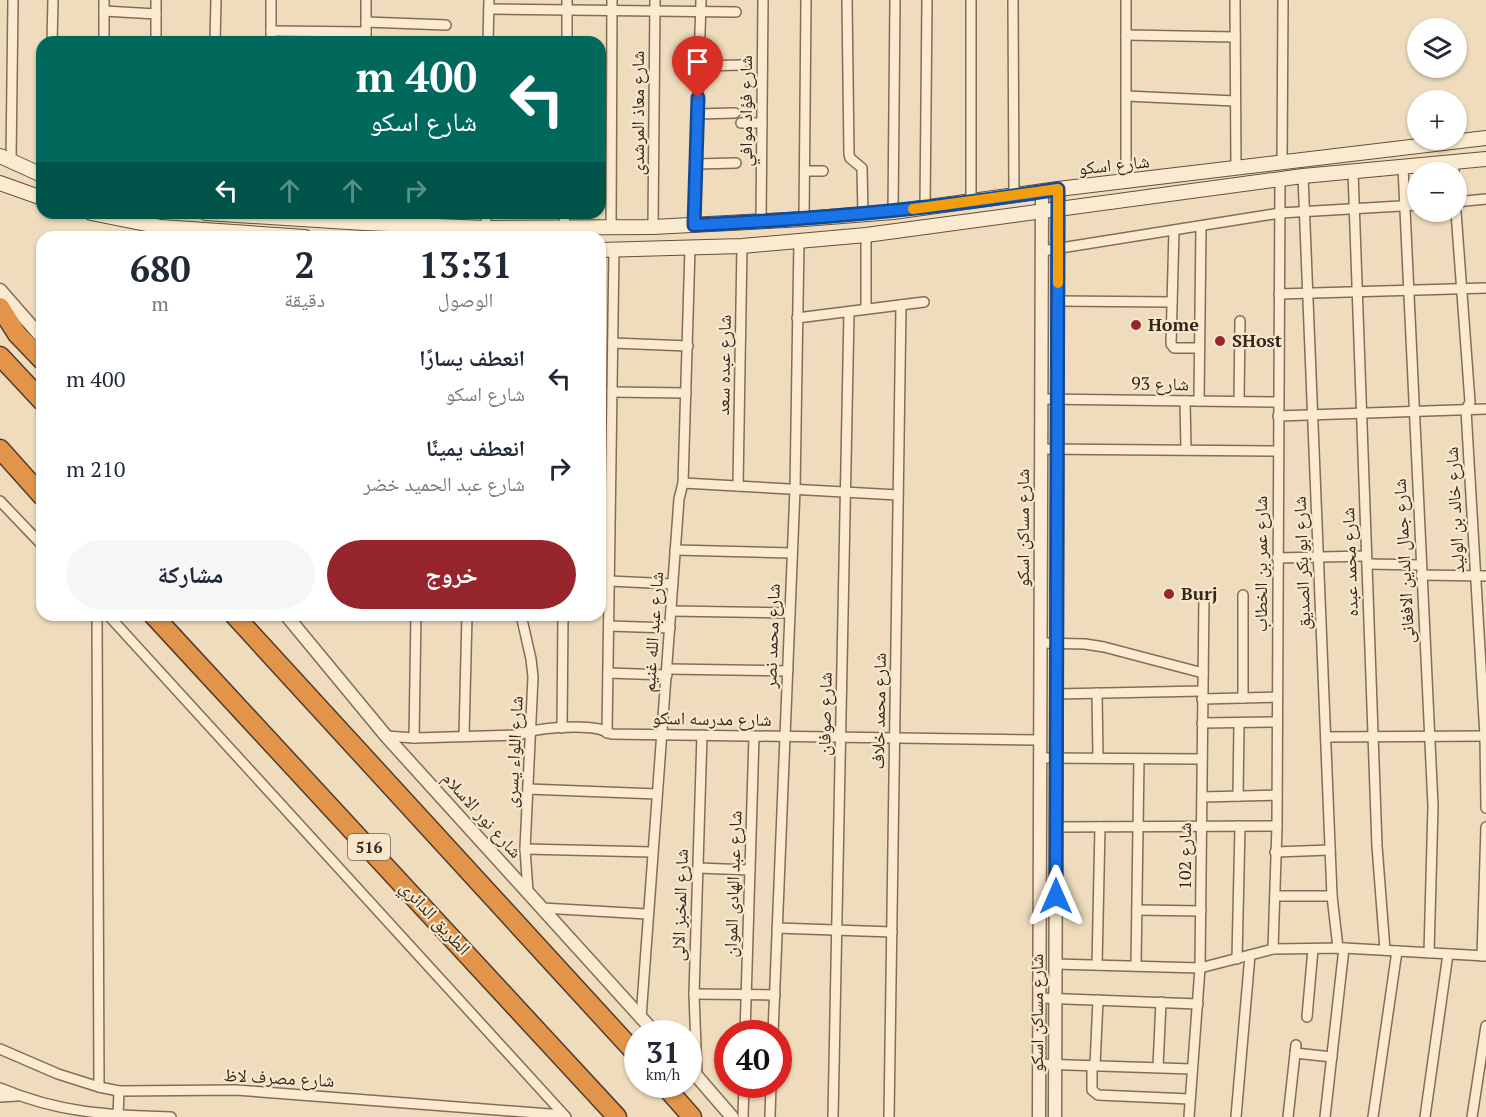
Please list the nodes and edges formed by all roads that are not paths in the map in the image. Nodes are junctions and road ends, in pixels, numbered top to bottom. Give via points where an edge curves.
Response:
1 (13, 0) edge
2 (53, 0) edge
3 (104, 0) edge
4 (156, 0) edge
5 (216, 0) edge
6 (271, 0) edge
7 (366, 0) edge
8 (612, 0) edge
9 (655, 0) edge
10 (701, 0) edge
11 (763, 0) edge
12 (806, 0) edge
13 (847, 0) edge
14 (895, 0) edge
15 (927, 0) edge
16 (971, 0) edge
17 (1013, 0) edge
18 (1126, 0) edge
19 (1235, 0) edge
20 (1282, 0) edge
21 (489, 4) edge
22 (567, 5) edge
23 (104, 11) junction
24 (612, 11) junction
25 (655, 11) junction
26 (700, 12) junction
27 (736, 12) dead end
28 (156, 14) junction
29 (366, 22) junction
30 (446, 25) dead end
31 (271, 31) junction
32 (1126, 35) junction
33 (52, 36) edge
34 (104, 36) edge
35 (156, 36) edge
36 (215, 36) edge
37 (271, 36) edge
38 (350, 36) edge
39 (366, 36) edge
40 (488, 36) edge
41 (567, 36) edge
42 (1235, 37) junction
43 (741, 65) dead end
44 (699, 66) junction
45 (1126, 96) junction
46 (1235, 101) junction
47 (735, 113) dead end
48 (697, 114) junction
49 (741, 123) dead end
50 (762, 123) junction
51 (1486, 138) edge
52 (5, 158) edge
53 (1486, 159) edge
54 (1282, 162) junction
55 (736, 163) dead end
56 (696, 164) junction
57 (1467, 164) edge
58 (1403, 167) junction
59 (1407, 167) edge
60 (1236, 169) junction
61 (805, 171) junction
62 (823, 171) dead end
63 (36, 172) edge
64 (1353, 172) junction
65 (1304, 176) junction
66 (1280, 179) junction
67 (1126, 182) junction
68 (0, 183) edge
69 (1058, 189) junction
70 (1042, 192) junction
71 (36, 196) edge
72 (1014, 196) junction
73 (1486, 199) edge
74 (1467, 201) edge
75 (971, 202) junction
76 (1406, 205) junction
77 (925, 208) junction
78 (1353, 208) junction
79 (1058, 209) junction
80 (1042, 210) junction
81 (1304, 211) junction
82 (893, 212) junction
83 (1280, 213) junction
84 (862, 214) junction
85 (123, 219) edge
86 (376, 219) edge
87 (486, 219) edge
88 (564, 219) edge
89 (804, 219) junction
90 (761, 222) junction
91 (1457, 222) edge
92 (694, 225) junction
93 (1201, 225) junction
94 (653, 226) junction
95 (611, 227) junction
96 (486, 228) junction
97 (564, 228) junction
98 (1174, 230) junction
99 (226, 231) edge
100 (866, 234) junction
101 (799, 241) junction
102 (742, 246) junction
103 (690, 248) junction
104 (1058, 249) junction
105 (606, 250) edge
106 (614, 250) junction
107 (1042, 251) junction
108 (1486, 288) edge
109 (1462, 289) junction
110 (0, 290) edge
111 (1409, 290) junction
112 (1357, 292) junction
113 (1308, 293) junction
114 (1279, 294) junction
115 (1058, 301) junction
116 (924, 302) dead end
117 (1172, 302) junction
118 (901, 305) junction
119 (0, 307) edge
120 (866, 309) junction
121 (849, 312) junction
122 (797, 318) junction
123 (1240, 321) dead end
124 (36, 331) edge
125 (613, 343) junction
126 (687, 345) junction
127 (1199, 348) junction
128 (36, 354) edge
129 (0, 356) edge
130 (612, 392) junction
131 (686, 393) junction
132 (36, 395) edge
133 (1041, 399) junction
134 (1057, 399) junction
135 (1185, 400) junction
136 (1198, 401) junction
137 (1239, 401) junction
138 (1278, 402) junction
139 (1486, 409) edge
140 (1466, 410) junction
141 (1414, 411) junction
142 (1361, 413) junction
143 (1313, 415) junction
144 (1278, 416) junction
145 (0, 449) edge
146 (1041, 449) junction
147 (1057, 449) junction
148 (1186, 450) junction
149 (1278, 451) junction
150 (0, 459) edge
151 (684, 483) junction
152 (738, 486) junction
153 (795, 489) junction
154 (36, 490) edge
155 (36, 490) edge
156 (846, 492) junction
157 (898, 495) junction
158 (0, 501) edge
159 (36, 539) edge
160 (675, 550) junction
161 (792, 554) junction
162 (1318, 557) junction
163 (1277, 558) junction
164 (1366, 560) junction
165 (1421, 570) junction
166 (1475, 575) junction
167 (1486, 576) edge
168 (609, 581) junction
169 (673, 584) junction
170 (1204, 595) dead end
171 (1243, 595) dead end
172 (671, 611) junction
173 (790, 613) junction
174 (97, 621) edge
175 (113, 621) edge
176 (159, 621) edge
177 (239, 621) edge
178 (291, 621) edge
179 (416, 621) edge
180 (466, 621) edge
181 (522, 621) edge
182 (563, 621) edge
183 (609, 626) junction
184 (670, 628) junction
185 (1041, 643) junction
186 (1056, 643) junction
187 (788, 671) junction
188 (667, 672) junction
189 (608, 673) junction
190 (1203, 673) junction
191 (1097, 693) junction
192 (1056, 694) junction
193 (1202, 695) junction
194 (1243, 698) junction
195 (1277, 698) junction
196 (1277, 722) junction
197 (1202, 723) junction
198 (1239, 723) junction
199 (561, 728) junction
200 (531, 730) junction
201 (607, 733) junction
202 (662, 735) junction
203 (702, 735) junction
204 (386, 736) junction
205 (464, 736) junction
206 (754, 736) junction
207 (1429, 736) junction
208 (1485, 736) edge
209 (785, 737) junction
210 (841, 737) junction
211 (1326, 737) junction
212 (1373, 737) junction
213 (414, 738) junction
214 (895, 738) junction
215 (1040, 740) junction
216 (1040, 758) junction
217 (1056, 758) junction
218 (1098, 758) junction
219 (1139, 759) junction
220 (1202, 759) junction
221 (528, 789) junction
222 (657, 794) junction
223 (1277, 795) junction
224 (1238, 796) junction
225 (1202, 797) junction
226 (1486, 808) edge
227 (1138, 826) junction
228 (1201, 826) junction
229 (1240, 826) junction
230 (1277, 826) junction
231 (1056, 827) junction
232 (1100, 827) junction
233 (1486, 827) edge
234 (525, 849) junction
235 (1330, 850) junction
236 (652, 852) junction
237 (1275, 852) junction
238 (698, 868) junction
239 (750, 870) junction
240 (528, 892) junction
241 (1040, 895) junction
242 (1056, 896) junction
243 (1275, 896) junction
244 (1332, 896) junction
245 (542, 908) junction
246 (1137, 910) junction
247 (1201, 911) junction
248 (647, 914) junction
249 (777, 928) junction
250 (837, 930) junction
251 (892, 932) junction
252 (1341, 948) junction
253 (1273, 949) junction
254 (1312, 949) junction
255 (1385, 950) junction
256 (1397, 951) junction
257 (1430, 953) junction
258 (1448, 954) junction
259 (1250, 955) junction
260 (1484, 956) edge
261 (1237, 959) junction
262 (1054, 964) junction
263 (1097, 965) junction
264 (1136, 966) junction
265 (1200, 968) junction
266 (694, 994) junction
267 (747, 994) junction
268 (775, 995) junction
269 (1040, 998) junction
270 (1055, 999) junction
271 (1098, 1000) junction
272 (1161, 1002) junction
273 (1198, 1004) junction
274 (1307, 1017) dead end
275 (641, 1018) joint
276 (694, 1020) edge
277 (746, 1020) edge
278 (774, 1020) edge
279 (1486, 1026) edge
280 (624, 1041) edge
281 (0, 1049) edge
282 (1332, 1057) junction
283 (1039, 1064) junction
284 (1055, 1064) junction
285 (1093, 1065) junction
286 (1158, 1067) junction
287 (1192, 1069) junction
288 (702, 1082) edge
289 (99, 1087) junction
290 (0, 1088) edge
291 (119, 1091) junction
292 (19, 1096) junction
293 (0, 1097) edge
294 (675, 1098) edge
295 (744, 1098) edge
296 (771, 1098) edge
297 (1190, 1099) junction
298 (118, 1116) edge
299 (565, 1116) edge
300 (171, 1117) edge
301 (617, 1117) edge
302 (692, 1117) edge
303 (732, 1117) edge
304 (743, 1117) edge
305 (770, 1117) edge
306 (833, 1117) edge
307 (889, 1117) edge
308 (1039, 1117) edge
309 (1055, 1117) edge
310 (1189, 1117) edge
311 (1236, 1117) edge
312 (1288, 1117) edge
313 (1325, 1117) edge
314 (1373, 1117) edge
315 (1425, 1117) edge
316 (1472, 1117) edge

1 - 52 street
2 - 33 street
3 - 23 street
4 - 28 street
5 - 36 street
6 - 31 street
7 - 29 street
8 - 24 street
9 - 25 street, شارع معاذ المرشدى
10 - 26 street
11 - 50 street, شارع فؤاد موافي
12 - 61 street
13 - 84 street via 849,154 862,168
14 - 82 street
15 - 77 street
16 - 75 street
17 - 72 street
18 - 32 street
19 - 42 street
20 - 54 street
21 - 22 street
21 - 40 street
22 - 24 street
22 - 41 street
23 - 28 street
23 - 34 street
24 - 25 street
24 - 95 street
25 - 26 street
25 - 94 street, شارع معاذ المرشدى
26 - 27 street
26 - 44 street
28 - 35 street
29 - 30 street
29 - 39 street
31 - 37 street
31 - 38 street
32 - 42 street
32 - 45 street
42 - 46 street
43 - 44 street
44 - 48 street
45 - 46 street
45 - 67 street
46 - 60 street
47 - 48 street
48 - 56 street
49 - 50 street
50 - 90 street, شارع فؤاد موافي
51 - 54 main road, شارع اسكو
52 - 63 main road
53 - 57 main road, شارع اسكو
54 - 60 main road, شارع اسكو
55 - 56 street
56 - 92 street
58 - 59 main road, شارع اسكو
58 - 64 main road, شارع اسكو
58 - 76 street, شارع جمال الدين الافغانى
60 - 67 main road, شارع اسكو
61 - 62 street
61 - 89 street
64 - 65 main road, شارع اسكو
64 - 78 street, شارع محمد عبده
65 - 66 main road, شارع اسكو
65 - 81 street, شارع ابو بكر الصديق
66 - 79 main road, شارع اسكو
66 - 83 street, شارع عمر بن الخطاب
67 - 69 main road, شارع اسكو
68 - 71 main road
69 - 70 main road, شارع اسكو
69 - 79 street, شارع مساكن اسكو
70 - 72 main road, شارع اسكو
70 - 80 street, شارع مساكن اسكو
72 - 75 main road, شارع اسكو
73 - 74 street
75 - 77 main road, شارع اسكو
76 - 78 street
76 - 111 street, شارع جمال الدين الافغانى
77 - 82 main road, شارع اسكو
78 - 81 street
78 - 112 street, شارع محمد عبده
79 - 80 main road, شارع اسكو
79 - 104 street, شارع مساكن اسكو
80 - 100 main road, شارع اسكو
80 - 107 street, شارع مساكن اسكو
81 - 83 street
81 - 113 street, شارع ابو بكر الصديق
82 - 84 main road, شارع اسكو
83 - 93 street
83 - 114 street, شارع عمر بن الخطاب
84 - 89 main road, شارع اسكو
85 - 99 main road
86 - 96 main road, شارع اسكو
87 - 96 street
88 - 97 street
89 - 90 main road, شارع اسكو
90 - 92 main road, شارع اسكو
91 - 109 street, شارع خالد بن الوليد
92 - 94 main road, شارع اسكو
93 - 98 street
93 - 127 street
94 - 95 main road, شارع اسكو
95 - 97 main road, شارع اسكو
96 - 97 main road, شارع اسكو
98 - 104 street
98 - 117 street
100 - 101 main road, شارع اسكو
100 - 120 street
101 - 102 main road, شارع اسكو
101 - 122 street, شارع محمد نصر
102 - 103 main road, شارع اسكو
102 - 152 street, شارع عبده سعد
103 - 106 main road, شارع اسكو
103 - 126 street, شارع عبد الله غنيم
104 - 107 street
104 - 115 street, شارع مساكن اسكو
105 - 106 main road, شارع اسكو
106 - 125 street
107 - 133 street, شارع مساكن اسكو
108 - 109 street
109 - 111 street
109 - 140 street, شارع خالد بن الوليد via 1470,402
110 - 124 street
111 - 112 street
111 - 141 street, شارع جمال الدين الافغانى
112 - 113 street
112 - 142 street, شارع محمد عبده
113 - 114 street
113 - 143 street, شارع ابو بكر الصديق
114 - 138 street, شارع عمر بن الخطاب
115 - 117 street
115 - 134 street, شارع مساكن اسكو
116 - 118 street
117 - 127 street via 1171,345
118 - 120 street
118 - 157 street, شارع محمد خلاف
119 - 128 highway via 17,334
120 - 121 street
121 - 122 street
121 - 156 street, شارع صوفان
122 - 153 street, شارع محمد نصر
123 - 137 street
125 - 126 street
125 - 130 street
126 - 131 street, شارع عبد الله غنيم
127 - 136 street
129 - 132 highway
130 - 131 street
130 - 168 street
131 - 151 street, شارع عبد الله غنيم
133 - 134 street, شارع 93
133 - 146 street, شارع مساكن اسكو
134 - 135 street, شارع 93
134 - 147 street, شارع مساكن اسكو
135 - 136 street, شارع 93
135 - 148 street
136 - 137 street, شارع 93
137 - 138 street, شارع 93
138 - 144 street, شارع عمر بن الخطاب
139 - 140 street
140 - 141 street
140 - 166 street, شارع خالد بن الوليد
141 - 142 street
141 - 165 street, شارع جمال الدين الافغانى
142 - 143 street
142 - 164 street, شارع محمد عبده
143 - 144 street
143 - 162 street, شارع ابو بكر الصديق
144 - 149 street, شارع عمر بن الخطاب
145 - 154 highway
146 - 147 street
146 - 185 street, شارع مساكن اسكو
147 - 148 street
147 - 186 street, شارع مساكن اسكو
148 - 149 street
149 - 163 street, شارع عمر بن الخطاب
150 - 155 highway
151 - 152 street
151 - 160 street, شارع عبد الله غنيم
152 - 153 street
153 - 156 street
153 - 161 street, شارع محمد نصر
156 - 157 street
156 - 210 street, شارع صوفان
157 - 214 street, شارع محمد خلاف
158 - 159 street
160 - 161 street
160 - 169 street, شارع عبد الله غنيم
161 - 173 street, شارع محمد نصر
162 - 163 street
162 - 164 street
162 - 211 street, شارع ابو بكر الصديق
163 - 195 street, شارع عمر بن الخطاب
164 - 165 street
164 - 212 street, شارع محمد عبده
165 - 166 street
165 - 207 street, شارع جمال الدين الافغانى
166 - 167 street
166 - 208 street, شارع خالد بن الوليد
168 - 169 street
168 - 183 street
169 - 172 street, شارع عبد الله غنيم
170 - 190 street, شارع 102
171 - 194 street
172 - 173 street
172 - 184 street, شارع عبد الله غنيم
173 - 187 street, شارع محمد نصر
174 - 289 street
175 - 299 street
176 - 301 highway, الطريق الدائري / 516
177 - 280 highway
178 - 204 street, شارع نور الاسلام
179 - 213 street
180 - 205 street
181 - 200 street, شارع اللواء يسرى via 533,677
182 - 199 street
183 - 184 street
183 - 189 street
184 - 188 street, شارع عبد الله غنيم
185 - 186 street
185 - 215 street, شارع مساكن اسكو
186 - 190 street via 1104,647
186 - 192 street, شارع مساكن اسكو
187 - 188 street
187 - 209 street, شارع محمد نصر
188 - 189 street
188 - 202 street, شارع عبد الله غنيم
189 - 201 street
190 - 193 street, شارع 102
191 - 192 street
191 - 193 street
191 - 218 street
192 - 217 street, شارع مساكن اسكو
193 - 194 street
193 - 197 street, شارع 102
194 - 195 street
195 - 196 street, شارع عمر بن الخطاب
196 - 198 street
196 - 223 street, شارع عمر بن الخطاب
197 - 198 street
197 - 220 street, شارع 102
198 - 224 street
199 - 200 street, شارع مدرسه اسكو
199 - 201 street, شارع مدرسه اسكو via 599,729
200 - 205 street, شارع مدرسه اسكو via 519,735
200 - 221 street, شارع اللواء يسرى
201 - 202 street, شارع مدرسه اسكو
202 - 203 street, شارع مدرسه اسكو
202 - 222 street, شارع عبد الله غنيم
203 - 206 street, شارع مدرسه اسكو
203 - 238 street, شارع المخبز الالى
204 - 213 street, شارع مدرسه اسكو
204 - 240 street, شارع نور الاسلام
205 - 213 street, شارع مدرسه اسكو
206 - 209 street, شارع مدرسه اسكو
206 - 239 street, شارع عبد الهادى الموان
207 - 208 street
207 - 212 street
207 - 257 street, شارع جمال الدين الافغانى via 1433,806
208 - 226 street, شارع خالد بن الوليد
209 - 210 street, شارع مدرسه اسكو
209 - 249 street, شارع محمد نصر
210 - 214 street, شارع مدرسه اسكو
210 - 250 street, شارع صوفان
211 - 212 street
211 - 235 street, شارع ابو بكر الصديق
212 - 255 street, شارع محمد عبده
214 - 215 street, شارع مدرسه اسكو
214 - 251 street, شارع محمد خلاف
215 - 216 street, شارع مساكن اسكو
216 - 217 street
216 - 241 street, شارع مساكن اسكو
217 - 218 street
217 - 231 street, شارع مساكن اسكو
218 - 219 street
219 - 220 street
219 - 227 street
220 - 225 street, شارع 102
221 - 222 street
221 - 234 street, شارع اللواء يسرى
222 - 236 street, شارع عبد الله غنيم
223 - 224 street
223 - 230 street, شارع عمر بن الخطاب
224 - 225 street
225 - 228 street, شارع 102
227 - 228 street
227 - 232 street
227 - 246 street
228 - 229 street
228 - 247 street, شارع 102
229 - 230 street
229 - 261 street
230 - 237 street, شارع عمر بن الخطاب
231 - 232 street
231 - 242 street, شارع مساكن اسكو
232 - 263 street
233 - 260 street
234 - 236 street
234 - 240 street, شارع اللواء يسرى
235 - 237 street
235 - 244 street, شارع ابو بكر الصديق
236 - 248 street, شارع عبد الله غنيم
237 - 243 street, شارع عمر بن الخطاب
238 - 239 street
238 - 266 street, شارع المخبز الالى
239 - 267 street, شارع عبد الهادى الموان
240 - 245 street, شارع نور الاسلام
241 - 242 street
241 - 269 street, شارع مساكن اسكو
242 - 262 street, شارع مساكن اسكو
243 - 244 street
243 - 253 street, شارع عمر بن الخطاب
244 - 252 street, شارع ابو بكر الصديق
245 - 248 street
245 - 275 street, شارع نور الاسلام
246 - 247 street
246 - 264 street
247 - 265 street, شارع 102
248 - 275 street, شارع عبد الله غنيم
249 - 250 street
249 - 268 street, شارع محمد نصر
250 - 251 street
250 - 306 street, شارع صوفان
251 - 307 street, شارع محمد خلاف
252 - 254 street
252 - 255 street
252 - 282 street, شارع ابو بكر الصديق
253 - 254 street
253 - 259 street
254 - 274 street
255 - 256 street
256 - 257 street
256 - 314 street
257 - 258 street
258 - 260 street
258 - 315 street
259 - 261 street
259 - 311 street
261 - 265 street
262 - 263 street
262 - 270 street, شارع مساكن اسكو
263 - 264 street
264 - 265 street
265 - 273 street, شارع 102
266 - 267 street
266 - 276 street, شارع المخبز الالى
267 - 268 street
267 - 277 street, شارع عبد الهادى الموان
268 - 278 street, شارع محمد نصر
269 - 270 street
269 - 283 street, شارع مساكن اسكو
270 - 271 street
270 - 284 street, شارع مساكن اسكو
271 - 272 street
271 - 285 street
272 - 273 street
272 - 286 street
273 - 287 street, شارع 102
279 - 316 street
281 - 289 street, شارع مصرف لاظ
282 - 312 street via 1296,1049
282 - 313 street, شارع ابو بكر الصديق
283 - 284 street
283 - 308 street, شارع مساكن اسكو
284 - 285 street
284 - 309 street, شارع مساكن اسكو
285 - 286 street
285 - 297 street via 1092,1090 1098,1095
286 - 287 street
287 - 297 street, شارع 102
288 - 303 street
289 - 291 street, شارع مصرف لاظ
290 - 292 street
291 - 298 street
291 - 299 street, شارع مصرف لاظ via 236,1090
292 - 293 street
292 - 298 street via 68,1110
294 - 302 highway
295 - 304 street
296 - 305 street
297 - 310 street, شارع 102
298 - 300 street

